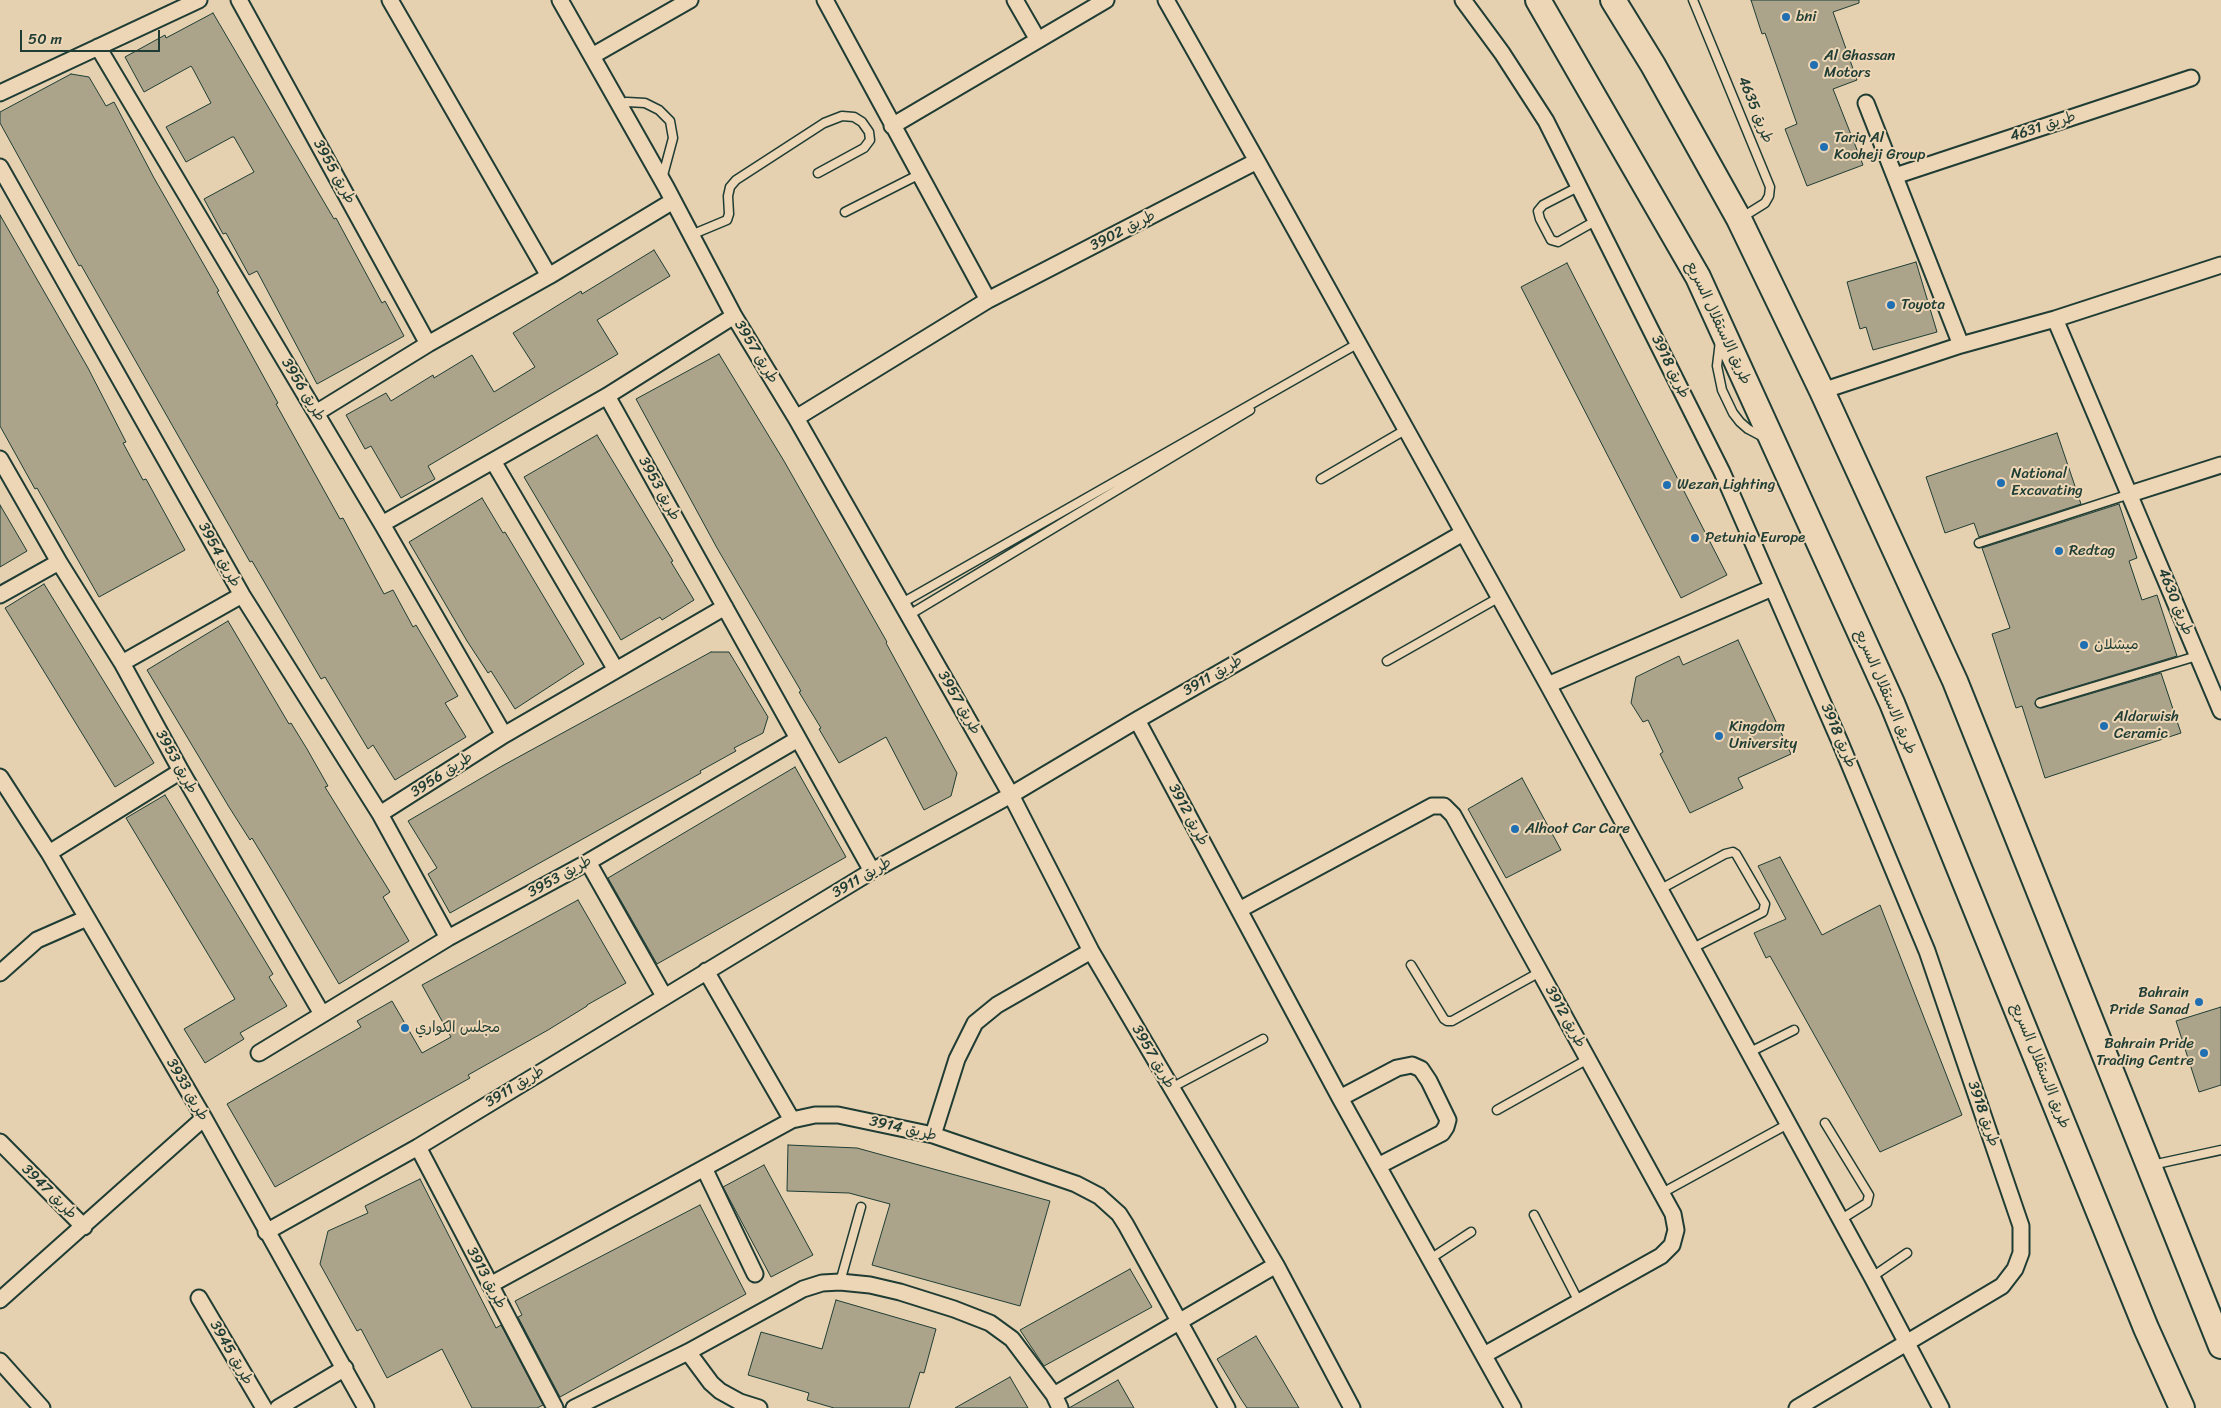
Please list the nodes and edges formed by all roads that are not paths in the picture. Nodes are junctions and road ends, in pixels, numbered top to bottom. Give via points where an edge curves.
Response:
1 (198, 0) edge
2 (239, 0) edge
3 (390, 0) edge
4 (560, 0) edge
5 (690, 0) edge
6 (825, 0) edge
7 (1015, 0) edge
8 (1106, 0) edge
9 (1166, 0) edge
10 (1463, 0) edge
11 (1538, 0) edge
12 (1613, 0) edge
13 (1693, 0) edge
14 (1038, 40) junction
15 (98, 47) junction
16 (592, 56) junction
17 (2191, 78) dead end
18 (0, 93) edge
19 (1866, 103) dead end
20 (619, 104) junction
21 (892, 126) junction
22 (1258, 161) junction
23 (0, 167) edge
24 (818, 173) dead end
25 (920, 174) junction
26 (1894, 176) junction
27 (662, 180) junction
28 (1578, 186) junction
29 (673, 200) junction
30 (844, 212) dead end
31 (1597, 220) junction
32 (1739, 220) junction
33 (691, 235) junction
34 (2221, 265) edge
35 (549, 276) junction
36 (988, 300) junction
37 (734, 316) junction
38 (2055, 319) junction
39 (428, 344) junction
40 (1358, 344) junction
41 (1961, 345) junction
42 (1822, 391) junction
43 (607, 396) junction
44 (1263, 398) junction
45 (316, 413) junction
46 (796, 418) junction
47 (1405, 430) junction
48 (0, 459) edge
49 (493, 461) junction
50 (2221, 465) edge
51 (1321, 479) dead end
52 (2130, 494) junction
53 (382, 524) junction
54 (1462, 533) junction
55 (1979, 542) dead end
56 (59, 562) junction
57 (1772, 588) junction
58 (0, 595) edge
59 (242, 595) junction
60 (1498, 598) junction
61 (725, 607) junction
62 (906, 609) junction
63 (2197, 656) junction
64 (1387, 661) dead end
65 (122, 663) junction
66 (616, 670) junction
67 (1548, 685) junction
68 (2040, 703) dead end
69 (2221, 711) edge
70 (1137, 720) junction
71 (504, 735) junction
72 (798, 739) junction
73 (180, 771) junction
74 (0, 777) edge
75 (1011, 795) junction
76 (380, 814) junction
77 (49, 853) junction
78 (588, 862) junction
79 (872, 871) junction
80 (1659, 890) junction
81 (1239, 910) junction
82 (87, 918) junction
83 (448, 938) junction
84 (1692, 950) junction
85 (1091, 951) junction
86 (1411, 965) dead end
87 (706, 971) junction
88 (1540, 972) junction
89 (0, 973) edge
90 (664, 996) junction
91 (322, 1014) junction
92 (1794, 1030) dead end
93 (1262, 1039) dead end
94 (259, 1053) dead end
95 (1748, 1053) junction
96 (1588, 1059) junction
97 (1171, 1088) junction
98 (1340, 1098) junction
99 (1497, 1110) dead end
100 (204, 1118) junction
101 (792, 1120) junction
102 (1825, 1123) dead end
103 (1788, 1124) junction
104 (933, 1135) junction
105 (0, 1142) edge
106 (418, 1147) junction
107 (2221, 1150) edge
108 (1378, 1166) junction
109 (2148, 1166) junction
110 (704, 1168) junction
111 (1662, 1193) junction
112 (861, 1207) dead end
113 (1534, 1214) dead end
114 (1840, 1220) junction
115 (84, 1227) junction
116 (266, 1232) junction
117 (1471, 1232) dead end
118 (1907, 1253) dead end
119 (1430, 1259) junction
120 (1276, 1266) junction
121 (755, 1274) dead end
122 (1872, 1277) junction
123 (840, 1282) junction
124 (490, 1285) junction
125 (199, 1298) dead end
126 (0, 1300) edge
127 (1578, 1302) junction
128 (1179, 1322) junction
129 (2146, 1328) junction
130 (1907, 1344) junction
131 (2221, 1346) edge
132 (688, 1352) junction
133 (1484, 1355) junction
134 (0, 1361) edge
135 (345, 1368) junction
136 (1057, 1402) edge
137 (42, 1408) edge
138 (264, 1408) edge
139 (278, 1408) edge
140 (366, 1408) edge
141 (555, 1408) edge
142 (574, 1408) edge
143 (759, 1408) edge
144 (1227, 1408) edge
145 (1352, 1408) edge
146 (1513, 1408) edge
147 (1797, 1408) edge
148 (1941, 1408) edge
149 (2169, 1408) edge
150 (2182, 1408) edge

1 - 15 street
2 - 39 street, طريق 3955
3 - 35 street
4 - 16 street, طريق 3957
5 - 16 street
6 - 21 street
7 - 14 street
8 - 14 street
9 - 22 street
10 - 28 street, طريق 3918 via 1546,121
11 - 129 main road, طريق الاستقلال السريع via 1698,278 1722,330 1892,703
12 - 32 main road
13 - 32 lane, طريق 4635 via 1770,187 1765,203
14 - 21 street
15 - 18 street
15 - 45 street, طريق 3956
16 - 20 street, طريق 3957
17 - 26 street, طريق 4631
19 - 26 street
20 - 27 street, طريق 3957
20 - 27 lane via 645,103 670,121 673,138
21 - 25 street
22 - 36 street, طريق 3902
22 - 40 street
23 - 59 street, طريق 3954
24 - 33 lane via 864,148 870,140 862,122 842,116 824,123 736,180 730,187 727,220
25 - 30 lane
25 - 36 street
26 - 41 street
27 - 29 street, طريق 3957
28 - 31 street, طريق 3918
28 - 31 lane via 1540,208 1538,215 1551,240 1558,242
29 - 33 street, طريق 3957
29 - 35 street
31 - 57 street, طريق 3918 via 1722,472
32 - 42 main road
33 - 37 street, طريق 3957
34 - 38 street
35 - 39 street
36 - 46 street, طريق 3902
37 - 43 street
37 - 46 street, طريق 3957
38 - 41 street
38 - 52 street, طريق 4630
39 - 45 street
40 - 44 lane
40 - 47 street
41 - 42 street
42 - 109 main road via 1954,681
43 - 49 street
43 - 61 street, طريق 3953
44 - 62 lane
44 - 62 lane via 1261,403
45 - 53 street, طريق 3956
46 - 62 street, طريق 3957
47 - 51 lane
47 - 54 street
48 - 56 street, طريق 3953
49 - 53 street
49 - 66 street
50 - 52 street
52 - 55 lane
52 - 63 street, طريق 4630
53 - 71 street, طريق 3956
54 - 60 street
54 - 70 street, طريق 3911
56 - 58 street
56 - 65 street, طريق 3953
57 - 67 street
57 - 130 street, طريق 3918 via 1927,951 2021,1226 2021,1253 2015,1269 2002,1286
59 - 65 street
59 - 76 street, طريق 3954
60 - 64 lane
60 - 67 street
61 - 66 street, طريق 3956
61 - 72 street, طريق 3953
62 - 75 street, طريق 3957
63 - 68 lane
63 - 69 street, طريق 4630
65 - 73 street, طريق 3953
66 - 71 street, طريق 3956
67 - 80 street
70 - 75 street, طريق 3911
70 - 81 street, طريق 3912
71 - 76 street, طريق 3956
72 - 78 street, طريق 3953
72 - 79 street, طريق 3953
73 - 77 street
73 - 91 street, طريق 3953
74 - 77 street, طريق 3933
75 - 79 street, طريق 3911
75 - 85 street, طريق 3957
76 - 83 street, طريق 3954
77 - 82 street, طريق 3933
78 - 83 street, طريق 3953
78 - 90 street
79 - 87 street, طريق 3911
80 - 84 street
80 - 84 lane via 1733,852 1765,904 1763,912
81 - 88 street, طريق 3912 via 1432,806 1444,806 1453,815
81 - 98 street, طريق 3912
82 - 89 street via 37,940
82 - 100 street, طريق 3933
83 - 91 street, طريق 3953
84 - 95 street
85 - 97 street, طريق 3957
85 - 104 street via 997,1005 975,1023 957,1059
86 - 88 lane via 1447,1021
87 - 90 street, طريق 3911
87 - 101 street
88 - 96 street, طريق 3912
90 - 106 street, طريق 3911
91 - 94 street, طريق 3953
92 - 95 lane
93 - 97 lane
95 - 103 street
96 - 99 lane
96 - 111 street, طريق 3912
97 - 120 street, طريق 3957
98 - 108 street, طريق 3912
98 - 108 street via 1397,1068 1412,1065 1430,1081 1448,1120 1446,1127 1442,1133
100 - 115 street
100 - 116 street, طريق 3933
101 - 104 street, طريق 3914 via 838,1115
101 - 110 street, طريق 3914
102 - 114 lane via 1869,1195 1867,1203
103 - 111 lane
103 - 114 street
104 - 128 street, طريق 3914 via 1076,1184 1100,1196 1126,1225
105 - 115 street, طريق 3947
106 - 116 street, طريق 3911
106 - 124 street, طريق 3913
107 - 109 lane
108 - 119 street, طريق 3912
109 - 131 main road
110 - 121 street
110 - 124 street, طريق 3914
111 - 127 street, طريق 3912 via 1673,1214 1676,1230 1672,1245 1662,1256
112 - 123 lane
113 - 127 lane
114 - 122 street
115 - 126 street, طريق 3947
116 - 135 street, طريق 3933
117 - 119 lane
118 - 122 lane
119 - 133 street, طريق 3912
120 - 128 street
120 - 145 street, طريق 3957
122 - 130 street
123 - 132 street via 803,1289
123 - 136 street via 900,1292 990,1324 1012,1339
124 - 141 street, طريق 3913
125 - 138 street, طريق 3945
127 - 133 street, طريق 3912
128 - 136 street
128 - 144 street, طريق 3914
129 - 149 main road
129 - 150 main road, طريق الاستقلال السريع
130 - 147 street, طريق 3918
130 - 148 street
132 - 142 street
132 - 143 street via 720,1391
133 - 146 street, طريق 3912
134 - 137 street
135 - 139 street
135 - 140 street, طريق 3933

